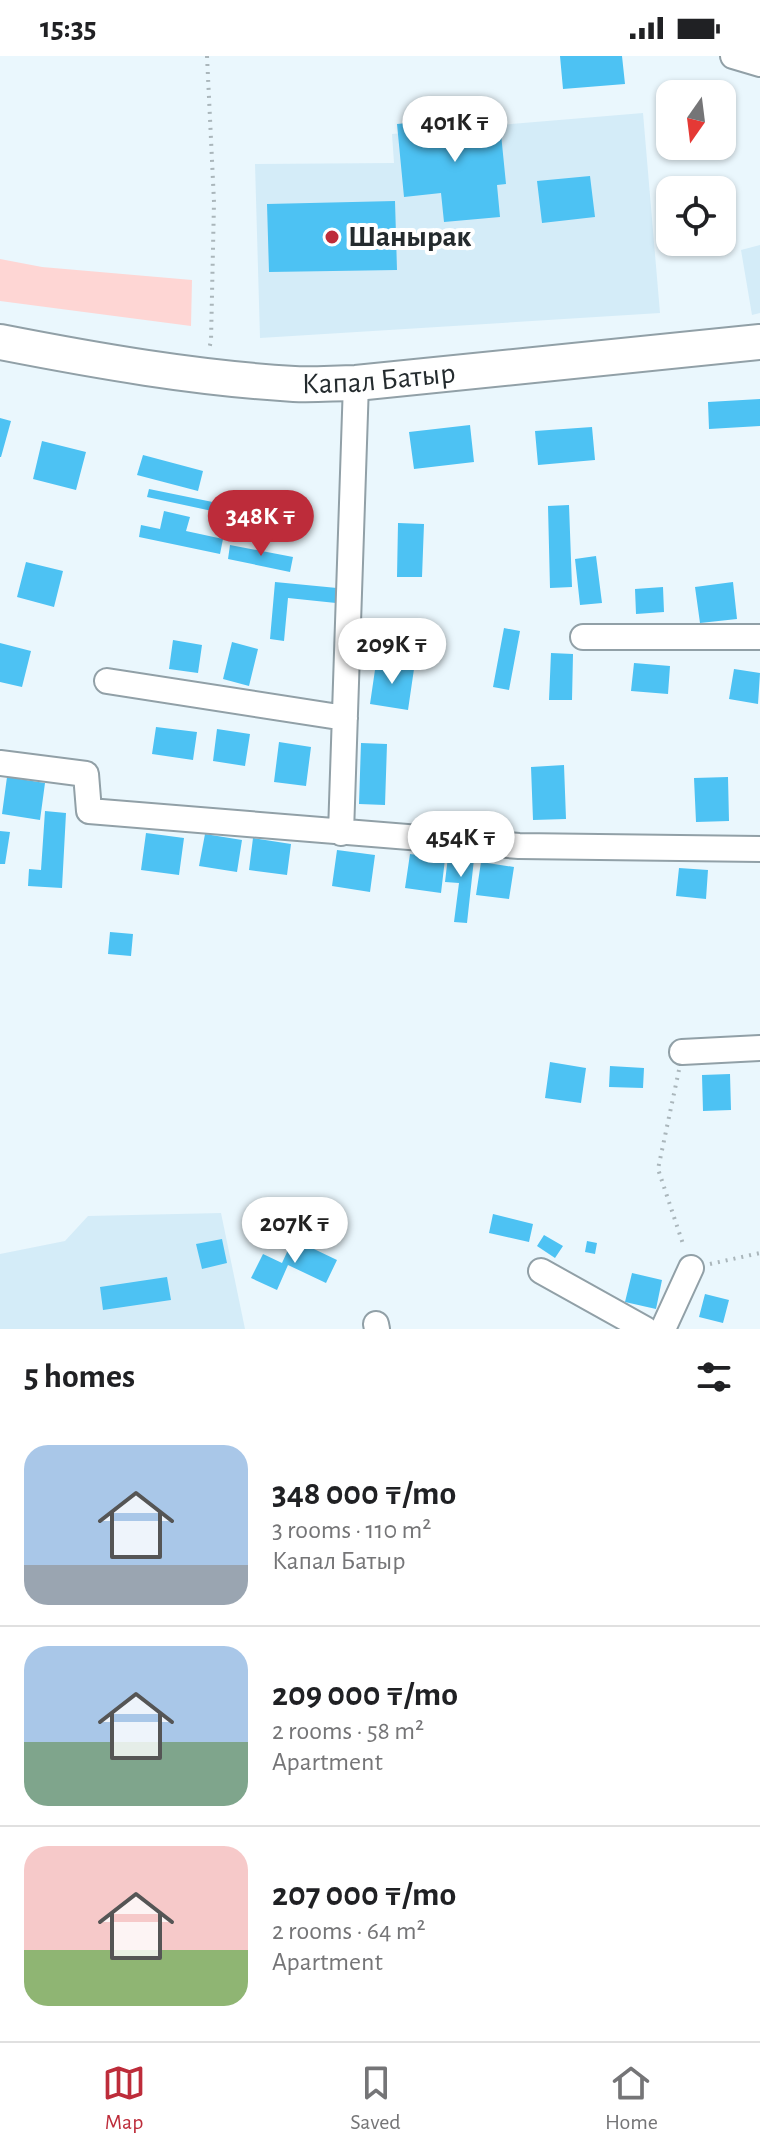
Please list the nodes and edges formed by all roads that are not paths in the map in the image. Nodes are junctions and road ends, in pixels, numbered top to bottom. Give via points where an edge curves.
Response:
1 (733, 56) edge
2 (760, 64) edge
3 (0, 342) edge
4 (760, 342) edge
5 (356, 383) junction
6 (583, 637) dead end
7 (760, 637) edge
8 (107, 681) dead end
9 (345, 718) junction
10 (0, 763) edge
11 (341, 833) junction
12 (760, 849) edge
13 (760, 1048) edge
14 (682, 1052) road end
15 (691, 1268) road end
16 (541, 1271) dead end
17 (645, 1329) edge
18 (663, 1329) edge

1 - 2 street
3 - 5 main road, Капал Батыр via 202,375 297,384
4 - 5 main road, Капал Батыр
5 - 9 street
6 - 7 street
8 - 9 street
9 - 11 street
10 - 11 street via 86,774 89,811
11 - 12 street via 519,846
13 - 14 street
15 - 18 street
16 - 17 street

